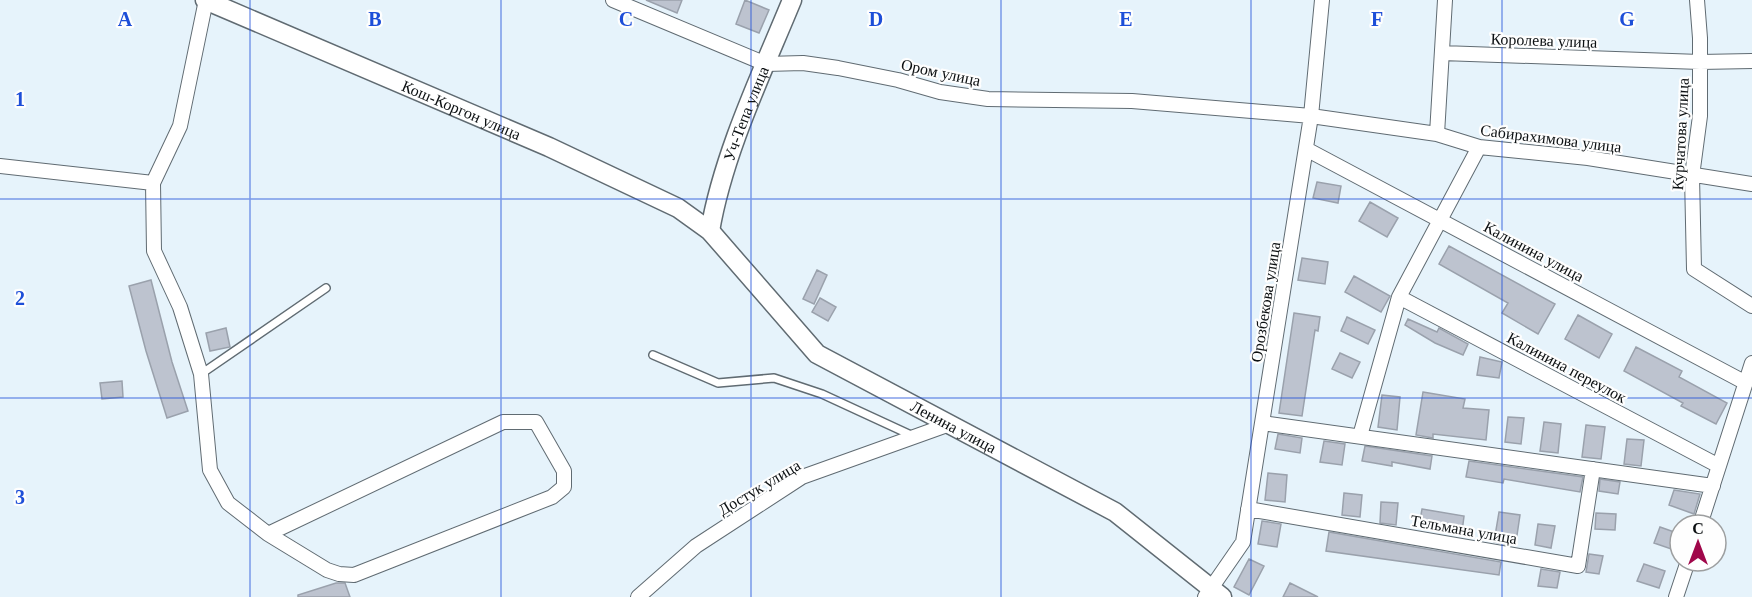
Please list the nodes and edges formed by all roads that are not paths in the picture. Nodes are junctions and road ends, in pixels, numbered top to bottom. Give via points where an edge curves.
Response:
1 (205, 0) edge
2 (612, 0) edge
3 (792, 0) edge
4 (1322, 0) edge
5 (1444, 0) edge
6 (1697, 0) edge
7 (640, 5) edge
8 (1442, 53) junction
9 (1752, 61) edge
10 (1700, 62) junction
11 (766, 63) junction
12 (1311, 116) junction
13 (1437, 134) junction
14 (1479, 147) junction
15 (1306, 149) junction
16 (0, 166) edge
17 (1692, 176) junction
18 (153, 183) junction
19 (1752, 184) edge
20 (1439, 219) junction
21 (710, 231) junction
22 (326, 288) dead end
23 (1399, 297) junction
24 (1752, 306) edge
25 (653, 356) dead end
26 (1752, 363) edge
27 (201, 374) junction
28 (1746, 383) junction
29 (1262, 423) junction
30 (950, 424) junction
31 (1360, 436) junction
32 (915, 437) junction
33 (1719, 466) junction
34 (1593, 469) junction
35 (1713, 486) junction
36 (1248, 509) junction
37 (1704, 513) edge
38 (268, 534) junction
39 (1684, 573) edge
40 (1212, 594) edge
41 (638, 597) edge
42 (1676, 597) edge

1 - 18 street via 180,126
1 - 21 street, Кош-Коргон улица via 549,147 678,208
2 - 7 street, Ором улица
3 - 11 street, Уч-Тепа улица
4 - 12 street, Орозбекова улица
5 - 8 street
6 - 10 street, Курчатова улица
7 - 11 street, Ором улица
8 - 10 street, Королева улица
8 - 13 street
9 - 10 street, Королева улица
10 - 17 street, Курчатова улица via 1700,116
11 - 12 street, Ором улица via 838,68 988,99 1132,101
11 - 21 street, Уч-Тепа улица via 725,169
12 - 13 street, Сабирахимова улица
12 - 15 street, Орозбекова улица
13 - 14 street, Сабирахимова улица
14 - 17 street, Сабирахимова улица via 1588,158
14 - 20 street
15 - 20 street, Калинина улица
15 - 29 street, Орозбекова улица
16 - 18 street
17 - 19 street, Сабирахимова улица
17 - 24 street, Курчатова улица via 1694,269
18 - 27 street via 154,251 180,307
20 - 23 street
20 - 28 street, Калинина улица
21 - 30 street, Ленина улица via 817,354
22 - 27 lane
23 - 31 street
23 - 33 street, Калинина переулок
25 - 32 lane via 718,383 774,378 822,394
26 - 28 street
27 - 38 street via 210,470 228,502
28 - 33 street
29 - 31 street
29 - 36 street, Орозбекова улица
30 - 32 street, Достук улица
30 - 40 street, Ленина улица via 1115,512
31 - 34 street
32 - 41 street, Достук улица via 802,477 696,546
33 - 35 street
34 - 35 street
34 - 36 street, Тельмана улица via 1578,566
35 - 37 street
36 - 40 street, Орозбекова улица via 1243,542
38 - 38 street via 503,422 536,422 564,471 564,487 552,497 354,575 327,570
39 - 42 street

